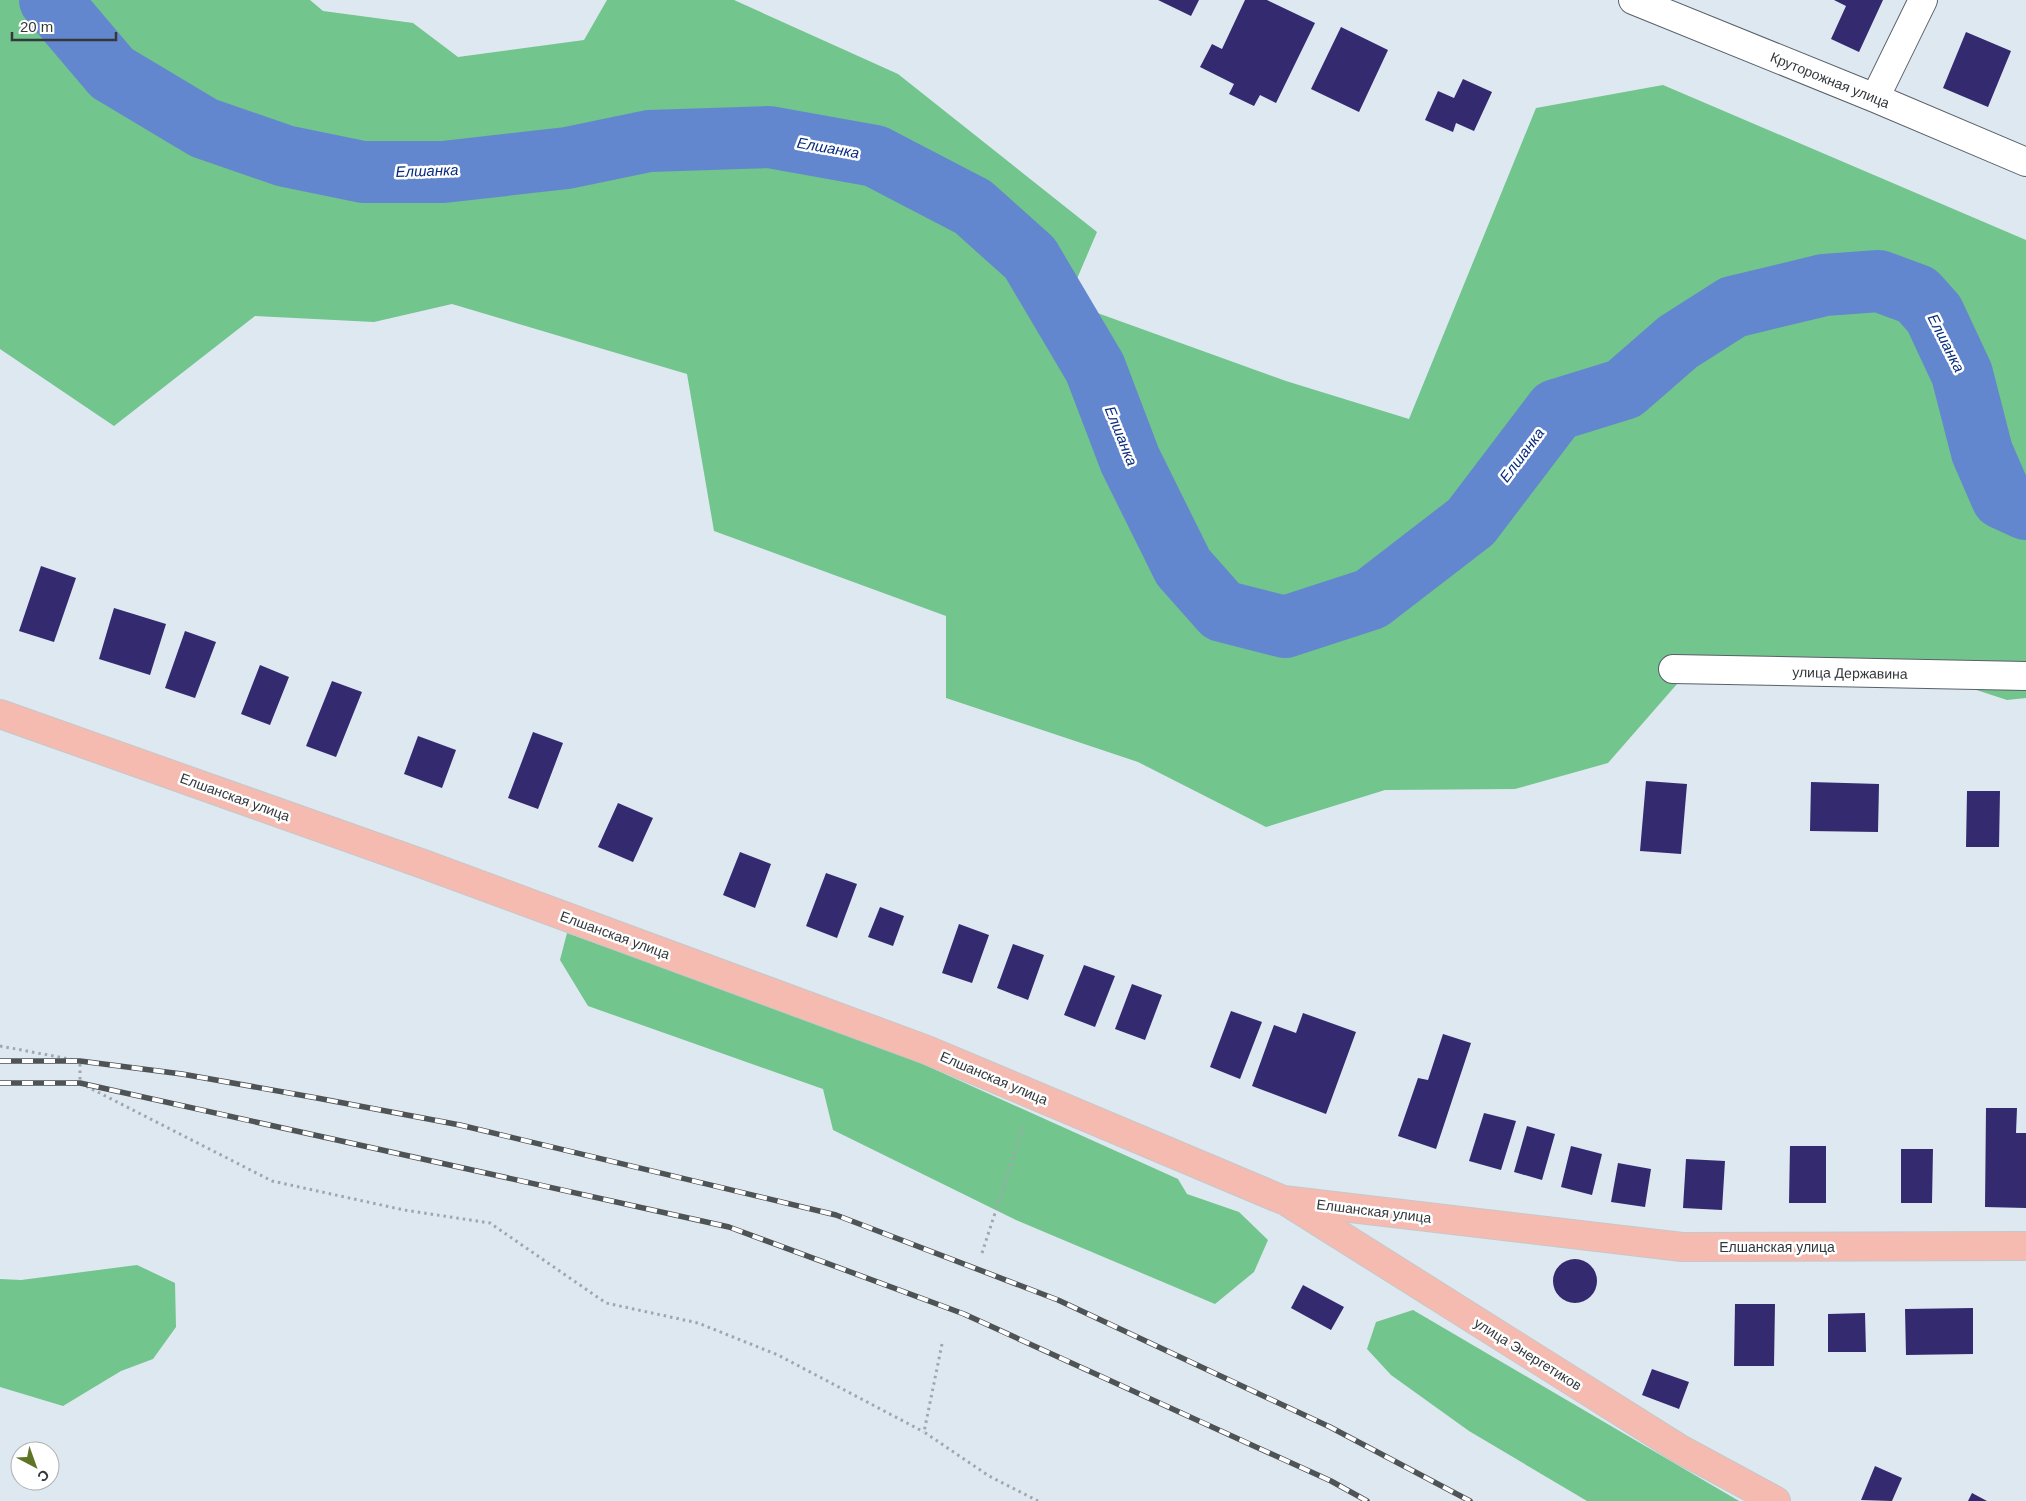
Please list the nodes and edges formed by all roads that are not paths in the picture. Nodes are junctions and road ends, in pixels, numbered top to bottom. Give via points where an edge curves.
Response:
1 (1633, 0) edge
2 (1923, 0) edge
3 (1875, 98) junction
4 (2026, 162) edge
5 (1673, 669) dead end
6 (2026, 676) edge
7 (0, 714) edge
8 (1283, 1200) junction
9 (2026, 1246) edge
10 (1776, 1501) edge

1 - 3 street, Круторожная улица
2 - 3 street
3 - 4 street, Круторожная улица
5 - 6 street, улица Державина
7 - 8 main road, Елшанская улица via 445,872 926,1050
8 - 9 main road, Елшанская улица via 1682,1247
8 - 10 main road, улица Энергетиков via 1680,1449

